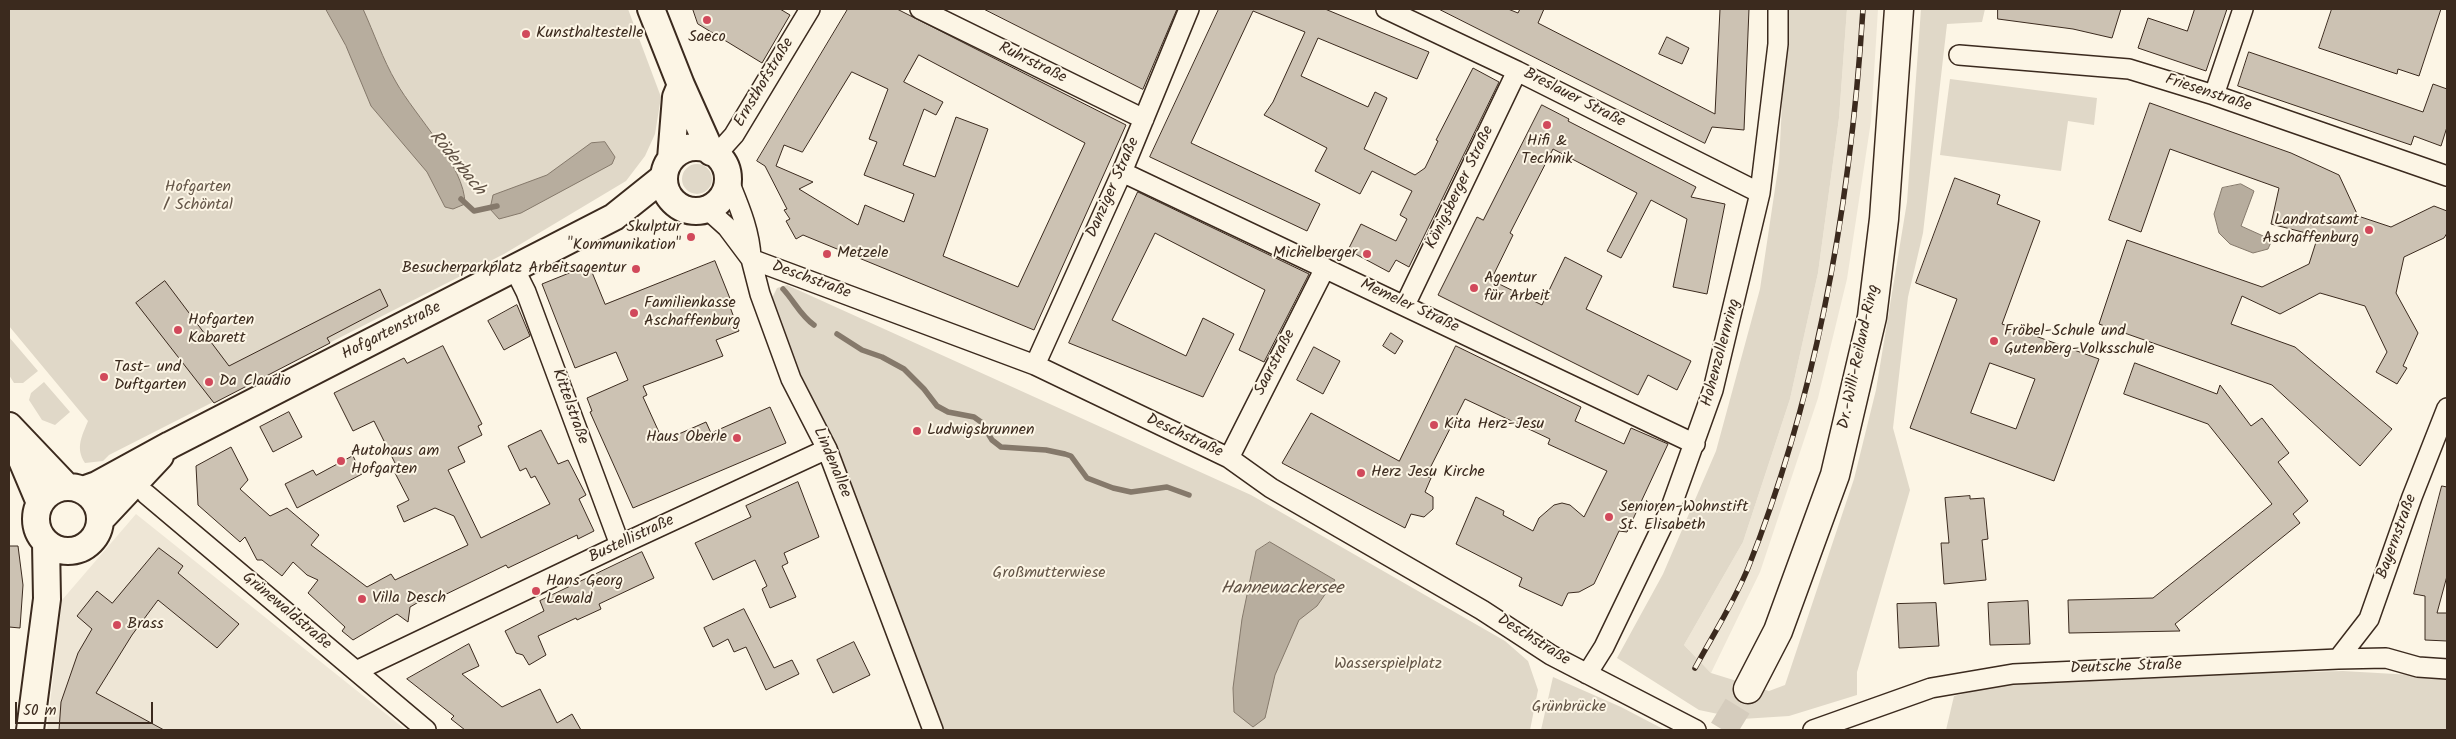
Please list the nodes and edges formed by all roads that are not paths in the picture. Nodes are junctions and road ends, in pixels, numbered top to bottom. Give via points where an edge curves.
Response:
1 (651, 9) edge
2 (810, 9) edge
3 (920, 9) edge
4 (1189, 9) edge
5 (1389, 9) edge
6 (1778, 9) edge
7 (1899, 9) edge
8 (2242, 9) edge
9 (1959, 55) dead end
10 (1517, 71) junction
11 (681, 84) junction
12 (2214, 96) junction
13 (1144, 119) junction
14 (714, 154) junction
15 (667, 168) junction
16 (1122, 172) junction
17 (2447, 176) edge
18 (728, 179) junction
19 (1760, 192) junction
20 (679, 207) junction
21 (707, 209) junction
22 (614, 217) junction
23 (751, 259) junction
24 (1325, 268) junction
25 (515, 270) junction
26 (1405, 305) junction
27 (1034, 366) junction
28 (2447, 408) edge
29 (9, 426) edge
30 (9, 432) edge
31 (1695, 444) junction
32 (170, 445) junction
33 (827, 449) junction
34 (1229, 458) junction
35 (75, 489) junction
36 (146, 494) dead end
37 (40, 503) junction
38 (100, 520) junction
39 (46, 543) junction
40 (620, 545) junction
41 (77, 550) junction
42 (47, 599) junction
43 (2338, 659) junction
44 (2447, 669) edge
45 (356, 671) junction
46 (1587, 674) junction
47 (1748, 688) tunnel mouth
48 (30, 730) edge
49 (426, 730) edge
50 (933, 730) edge
51 (1696, 730) edge
52 (1813, 730) edge

1 - 11 main road
2 - 14 street, Ernsthofstraße via 734,135
3 - 13 street, Ruhrstraße
4 - 13 street, Danziger Straße
5 - 10 street, Breslauer Straße
6 - 19 street, Hohenzollernring via 1778,44
7 - 47 highway, Dr.-Willi-Reiland-Ring via 1884,220 1872,317 1835,475 1778,631
8 - 12 street
9 - 12 street, Friesenstraße via 2129,69
10 - 19 street, Breslauer Straße
10 - 26 street, Königsberger Straße
11 - 14 main road
11 - 15 main road via 676,97
12 - 17 street, Friesenstraße
13 - 16 street, Danziger Straße
14 - 15 main road via 704,148 687,149
14 - 18 main road via 726,170
15 - 20 main road via 667,194
15 - 22 main road, Hofgartenstraße
16 - 24 street, Memeler Straße
16 - 27 street, Danziger Straße
18 - 21 main road via 722,197
18 - 23 street via 745,221
19 - 31 street, Hohenzollernring via 1713,390
20 - 21 main road
20 - 22 main road, Hofgartenstraße via 666,205
21 - 23 street, Lindenallee
22 - 25 main road, Hofgartenstraße
23 - 27 street, Deschstraße
23 - 33 street, Lindenallee via 760,294 791,379
24 - 26 street, Memeler Straße
24 - 34 street, Saarstraße
25 - 32 main road, Hofgartenstraße
25 - 40 street, Kittelstraße
26 - 31 street, Memeler Straße
27 - 34 street, Deschstraße
28 - 43 street, Bayernstraße via 2369,619
29 - 35 main road
30 - 37 main road
31 - 46 street, Hohenzollernring via 1670,510 1604,647
32 - 35 main road, Hofgartenstraße via 97,485
32 - 38 main road, Hofgartenstraße
33 - 40 street, Bustellistraße
33 - 50 street, Lindenallee
34 - 46 street, Deschstraße via 1271,488
35 - 37 main road via 56,489
35 - 38 main road via 96,503
36 - 45 street, Grünewaldstraße
37 - 39 main road via 36,511 37,528
38 - 41 main road via 94,538
39 - 41 main road via 61,551
39 - 42 main road
40 - 45 street, Bustellistraße
41 - 42 main road
42 - 48 main road
43 - 44 street, Deutsche Straße via 2386,658 2418,667
43 - 52 street, Deutsche Straße via 2013,674 1931,688
45 - 49 street, Grünewaldstraße
46 - 51 street

